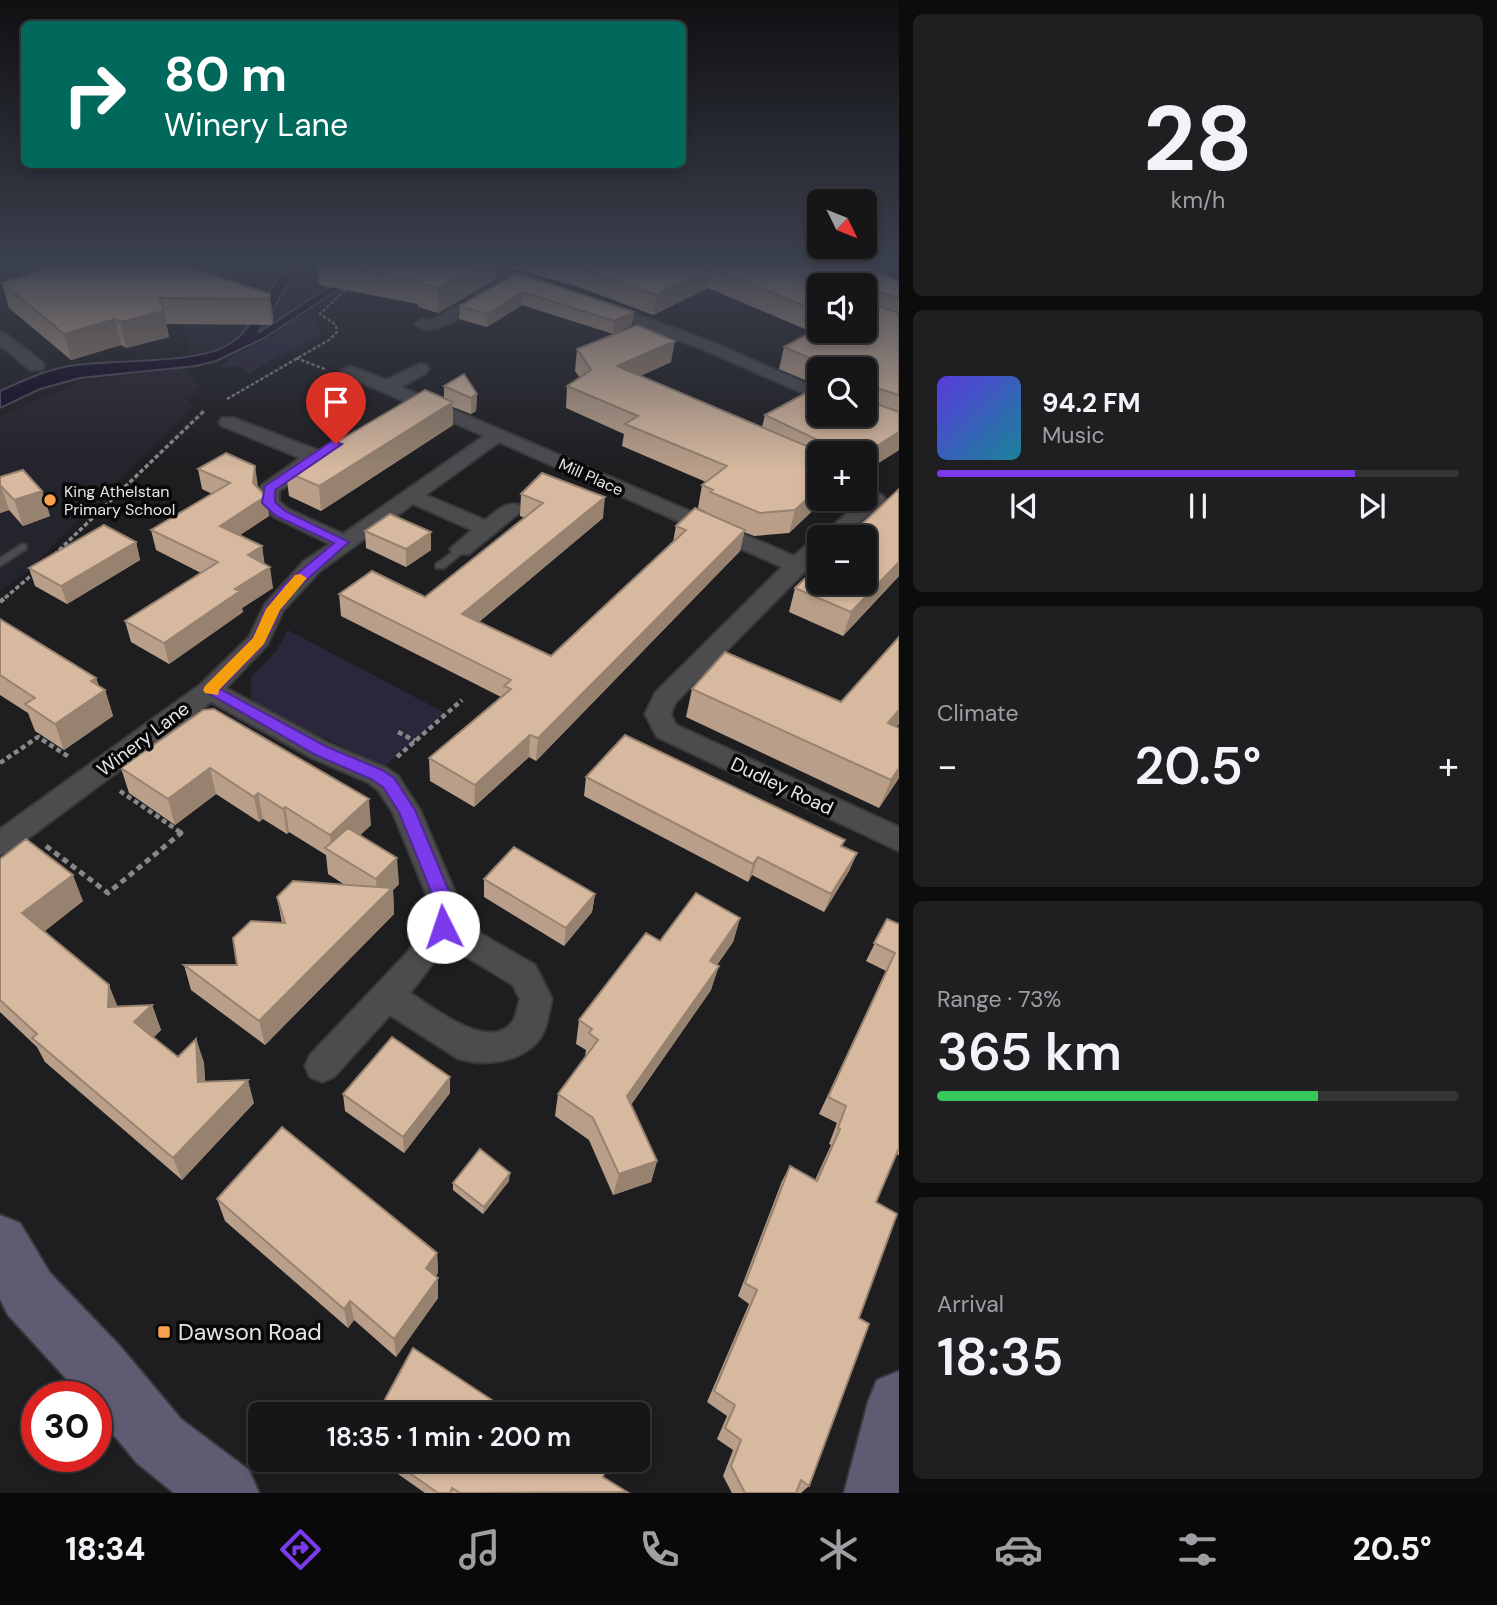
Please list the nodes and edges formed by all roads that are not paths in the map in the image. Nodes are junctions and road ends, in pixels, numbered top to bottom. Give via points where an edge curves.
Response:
1 (666, 331) edge
2 (0, 337) edge
3 (36, 366) dead end
4 (421, 369) dead end
5 (349, 371) dead end
6 (387, 387) junction
7 (807, 391) edge
8 (228, 422) dead end
9 (497, 435) junction
10 (336, 444) edge
11 (314, 457) junction
12 (412, 496) junction
13 (517, 506) dead end
14 (666, 510) junction
15 (856, 511) edge
16 (647, 523) dead end
17 (842, 525) edge
18 (485, 528) junction
19 (343, 542) junction
20 (22, 547) dead end
21 (461, 549) joint
22 (807, 556) edge
23 (0, 563) edge
24 (796, 565) junction
25 (440, 566) dead end
26 (210, 690) junction
27 (898, 840) edge
28 (0, 844) edge
29 (443, 927) junction
30 (388, 996) junction
31 (322, 1066) dead end
32 (0, 1243) edge
33 (898, 1402) edge
34 (226, 1493) edge
35 (877, 1493) edge

1 - 7 street
2 - 3 street
4 - 6 street
5 - 6 street, Mill Place
6 - 9 street, Mill Place
8 - 11 street
9 - 12 street, Winery Lane
9 - 14 street, Mill Place
10 - 11 street
11 - 19 street via 269,489 268,503
12 - 18 street
12 - 19 street, Winery Lane
13 - 18 street
14 - 16 street
14 - 24 street, Mill Place
15 - 17 street
18 - 21 street
19 - 26 street, Winery Lane via 289,588 259,640
20 - 23 lane
21 - 25 lane
22 - 24 street
24 - 27 street, Dudley Road via 664,699 658,714 666,732
26 - 28 street, Winery Lane
26 - 29 street via 388,783 406,810 446,906
29 - 30 street
29 - 30 street via 524,975 536,999 527,1030 504,1046 469,1047
30 - 31 street
32 - 34 street via 29,1294 159,1441
33 - 35 street

